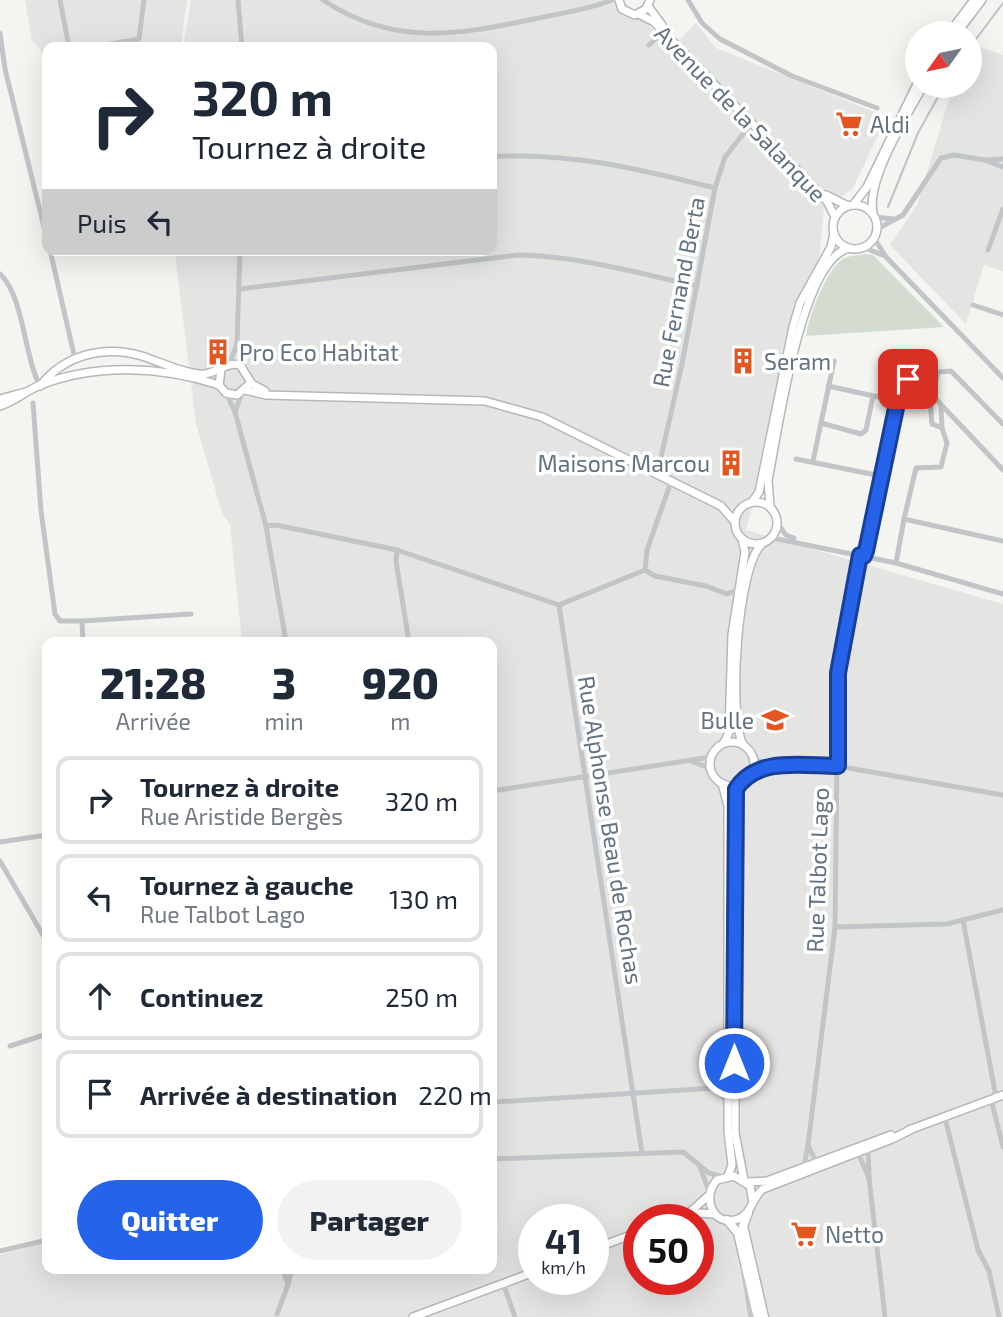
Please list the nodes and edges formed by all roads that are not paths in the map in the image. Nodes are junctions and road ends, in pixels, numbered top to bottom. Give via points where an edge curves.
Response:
1 (60, 0) edge
2 (144, 0) edge
3 (238, 0) edge
4 (323, 0) edge
5 (612, 0) edge
6 (688, 0) edge
7 (974, 0) edge
8 (982, 0) edge
9 (619, 3) edge
10 (649, 3) edge
11 (601, 4) junction
12 (639, 14) junction
13 (959, 21) edge
14 (966, 21) edge
15 (663, 32) junction
16 (0, 33) edge
17 (68, 42) edge
18 (122, 42) edge
19 (242, 42) edge
20 (649, 45) dead end
21 (910, 98) edge
22 (917, 98) edge
23 (877, 108) dead end
24 (751, 124) junction
25 (497, 157) edge
26 (1003, 159) edge
27 (985, 160) junction
28 (1003, 167) edge
29 (715, 188) junction
30 (850, 205) junction
31 (1003, 209) edge
32 (874, 215) junction
33 (835, 217) junction
34 (42, 219) edge
35 (896, 219) junction
36 (834, 233) junction
37 (876, 233) junction
38 (863, 247) junction
39 (849, 248) junction
40 (988, 250) dead end
41 (51, 256) edge
42 (240, 256) edge
43 (886, 257) junction
44 (0, 274) edge
45 (698, 286) junction
46 (240, 289) junction
47 (973, 304) dead end
48 (1003, 314) edge
49 (237, 344) junction
50 (75, 359) junction
51 (834, 361) dead end
52 (229, 365) junction
53 (244, 368) junction
54 (221, 370) junction
55 (79, 376) junction
56 (1003, 378) edge
57 (249, 379) junction
58 (219, 385) junction
59 (40, 386) junction
60 (828, 386) junction
61 (30, 391) junction
62 (244, 391) junction
63 (226, 393) junction
64 (280, 395) junction
65 (932, 395) junction
66 (873, 396) junction
67 (0, 399) edge
68 (897, 401) junction
69 (33, 403) dead end
70 (0, 406) edge
71 (941, 407) junction
72 (235, 412) junction
73 (957, 422) junction
74 (821, 423) junction
75 (1003, 424) edge
76 (942, 428) junction
77 (945, 434) junction
78 (796, 459) dead end
79 (813, 461) junction
80 (1003, 470) edge
81 (657, 475) junction
82 (881, 476) junction
83 (671, 482) junction
84 (752, 502) junction
85 (722, 506) junction
86 (742, 506) junction
87 (770, 506) junction
88 (904, 519) junction
89 (735, 522) junction
90 (778, 524) junction
91 (266, 526) junction
92 (772, 538) junction
93 (742, 539) junction
94 (1003, 541) edge
95 (804, 542) junction
96 (762, 544) junction
97 (397, 550) junction
98 (862, 556) junction
99 (896, 563) junction
100 (645, 570) junction
101 (739, 589) junction
102 (1003, 594) edge
103 (559, 605) junction
104 (191, 614) dead end
105 (82, 621) junction
106 (83, 637) edge
107 (285, 637) edge
108 (408, 637) edge
109 (724, 743) junction
110 (743, 745) junction
111 (711, 757) junction
112 (753, 758) junction
113 (690, 761) junction
114 (768, 765) junction
115 (838, 766) junction
116 (710, 768) junction
117 (752, 773) junction
118 (586, 775) junction
119 (722, 783) junction
120 (738, 785) junction
121 (497, 790) edge
122 (1002, 794) edge
123 (42, 836) edge
124 (0, 842) edge
125 (0, 861) edge
126 (1003, 911) edge
127 (963, 920) junction
128 (835, 928) junction
129 (42, 933) edge
130 (42, 1036) edge
131 (9, 1046) dead end
132 (633, 1095) junction
133 (997, 1097) edge
134 (727, 1101) junction
135 (497, 1102) edge
136 (945, 1118) junction
137 (912, 1129) junction
138 (808, 1145) junction
139 (1003, 1147) edge
140 (863, 1149) junction
141 (642, 1153) junction
142 (497, 1159) edge
143 (697, 1161) junction
144 (816, 1162) junction
145 (804, 1167) junction
146 (725, 1176) junction
147 (790, 1178) junction
148 (869, 1178) junction
149 (745, 1181) junction
150 (709, 1193) junction
151 (752, 1203) junction
152 (698, 1204) edge
153 (748, 1213) junction
154 (715, 1214) joint
155 (727, 1220) junction
156 (42, 1241) edge
157 (742, 1248) junction
158 (0, 1251) edge
159 (285, 1274) edge
160 (291, 1274) edge
161 (518, 1278) edge
162 (503, 1283) junction
163 (288, 1284) junction
164 (276, 1316) edge
165 (413, 1317) edge
166 (514, 1317) edge
167 (751, 1317) edge
168 (758, 1317) edge
169 (764, 1317) edge
170 (885, 1317) edge
171 (999, 1317) edge

1 - 17 street
2 - 18 street via 139,39
3 - 19 street
4 - 11 street via 359,20 418,34 462,32
5 - 11 street
6 - 23 street via 702,23 720,39 792,76
7 - 13 main road
8 - 14 main road
9 - 11 street
9 - 12 main road, Avenue de la Salanque via 630,14
10 - 12 main road
10 - 30 main road, Avenue de la Salanque via 657,19 819,188 832,200
12 - 15 main road, Avenue de la Salanque
15 - 20 street
15 - 24 main road, Avenue de la Salanque
16 - 34 street
21 - 30 main road via 867,187
22 - 32 main road via 884,164 871,200
24 - 29 street, Rue Fernand Berta via 725,158
24 - 33 main road, Avenue de la Salanque via 827,201
25 - 29 street via 590,162
26 - 27 street
27 - 28 street
27 - 35 street via 954,155 941,158
29 - 45 street, Rue Fernand Berta
30 - 32 main road via 860,205
30 - 33 main road
31 - 40 street
32 - 35 street
32 - 37 main road
33 - 36 main road
35 - 37 street
36 - 39 main road
36 - 84 main road via 800,303 759,492
37 - 38 main road
37 - 43 street
38 - 39 main road
38 - 43 street
39 - 87 main road via 828,264 802,317 768,480
41 - 50 street
42 - 46 street
43 - 56 street
44 - 59 street via 7,281
45 - 46 street via 561,258 518,255
45 - 81 street, Rue Fernand Berta
46 - 49 street
47 - 48 street
49 - 52 street
49 - 53 street
50 - 54 main road via 123,351 199,374
50 - 55 main road
50 - 59 main road via 54,370
51 - 60 street
52 - 53 main road
52 - 54 main road
53 - 57 main road
54 - 58 main road
55 - 58 main road via 151,371
55 - 59 main road
57 - 62 main road
57 - 64 main road
58 - 63 main road
59 - 61 main road
60 - 66 street
60 - 74 street
61 - 67 main road
61 - 70 main road
62 - 63 main road
62 - 64 main road
62 - 72 street
63 - 72 street
64 - 81 main road via 485,401 542,417
65 - 68 street via 915,379 908,379
65 - 71 street
65 - 75 street via 938,372 951,370
65 - 76 street via 932,424
66 - 68 street
66 - 74 street via 866,430 861,433
68 - 82 street, Rue Talbot Lago
69 - 105 street via 40,511 55,614 60,621
71 - 73 street
71 - 76 street
72 - 91 street
73 - 77 street
73 - 80 street
74 - 79 street
76 - 77 street
77 - 88 street via 942,467 916,468
78 - 79 street
79 - 82 street
81 - 83 main road
82 - 98 street, Rue Talbot Lago
83 - 85 main road
83 - 100 street
84 - 86 main road
84 - 87 main road
85 - 86 main road
85 - 89 main road
86 - 89 main road
87 - 90 main road
88 - 94 street
88 - 99 street
89 - 93 main road
90 - 92 main road
90 - 95 street via 786,535
91 - 97 street
91 - 107 street
92 - 95 street
92 - 96 main road
93 - 96 main road
93 - 101 main road via 745,552
95 - 98 street
96 - 110 main road via 752,560 739,634 735,716
97 - 103 street
97 - 108 street
98 - 99 street
98 - 115 street, Rue Talbot Lago via 838,673
99 - 102 street
100 - 101 street via 727,594
100 - 103 street
101 - 109 main road via 729,674 729,732
103 - 118 street, Rue Alphonse Beau de Rochas
104 - 105 street
105 - 106 street
109 - 110 main road
109 - 111 main road
110 - 112 main road
111 - 113 street
111 - 116 main road
112 - 114 street
112 - 117 main road
113 - 116 street
113 - 118 street
114 - 115 street
114 - 117 street
115 - 122 street
115 - 128 street, Rue Talbot Lago
116 - 119 main road
117 - 120 main road
118 - 121 street
118 - 132 street, Rue Alphonse Beau de Rochas
119 - 120 main road
119 - 134 main road via 728,806
120 - 149 main road via 735,1133
123 - 124 street
125 - 129 street
126 - 127 street
127 - 128 street
127 - 133 street
128 - 138 street, Rue Talbot Lago
130 - 131 street
132 - 134 street via 715,1088
132 - 135 street
132 - 141 street, Rue Alphonse Beau de Rochas
133 - 136 main road
133 - 139 street
134 - 146 main road via 732,1165
136 - 137 main road
136 - 171 street
137 - 140 main road
137 - 140 main road
138 - 144 street
138 - 145 street, Rue Talbot Lago
140 - 144 main road
140 - 147 main road
140 - 148 street
140 - 148 street
141 - 142 street
141 - 143 street via 683,1152
143 - 146 street via 709,1173
143 - 150 street
144 - 145 main road
144 - 147 street
145 - 149 main road via 761,1183
146 - 149 main road
146 - 150 main road
147 - 151 main road via 763,1189
148 - 170 street
149 - 151 main road
150 - 152 main road
150 - 154 main road
151 - 153 main road
153 - 155 main road
153 - 169 highway via 743,1226
154 - 155 main road
155 - 157 highway via 736,1229
156 - 158 street
157 - 167 street
157 - 168 highway
159 - 163 street
160 - 163 street
161 - 162 main road
162 - 165 main road
162 - 166 street
163 - 164 street

